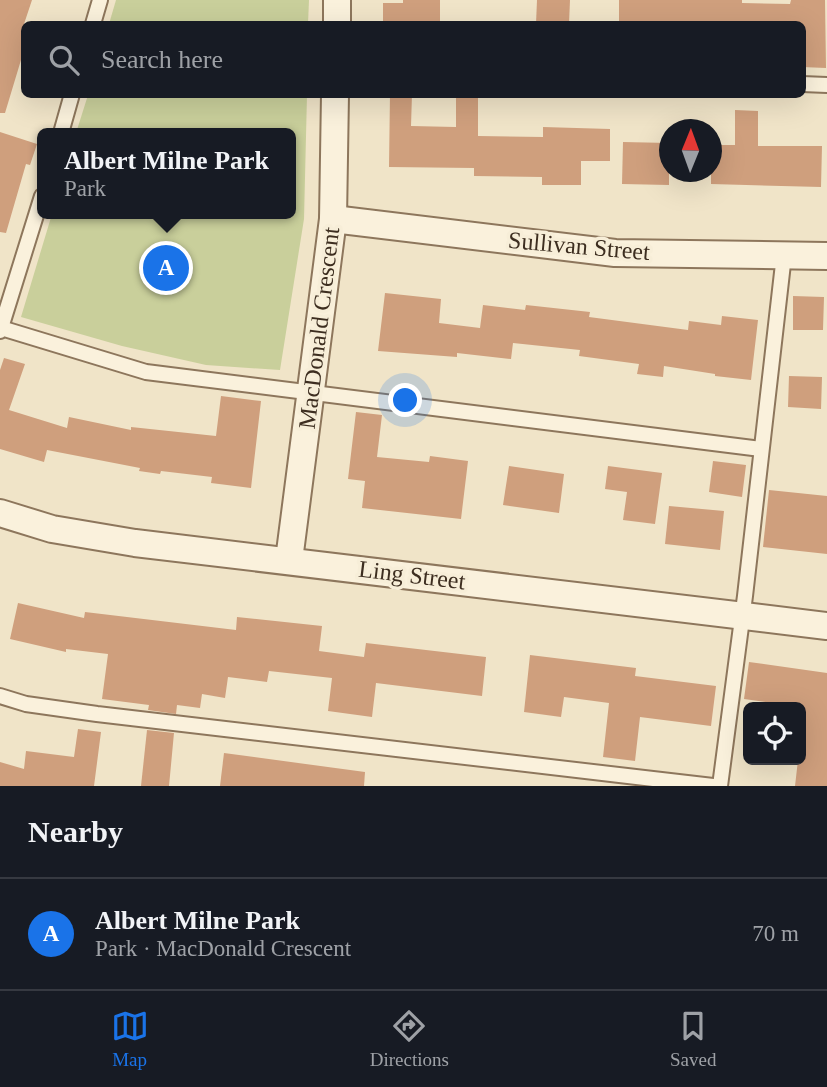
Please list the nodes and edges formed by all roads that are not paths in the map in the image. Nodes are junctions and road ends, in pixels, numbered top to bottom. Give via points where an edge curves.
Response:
1 (100, 0) edge
2 (337, 0) edge
3 (94, 21) edge
4 (337, 21) edge
5 (806, 84) edge
6 (827, 85) edge
7 (71, 98) edge
8 (335, 98) edge
9 (62, 128) edge
10 (37, 213) edge
11 (333, 219) junction
12 (785, 255) junction
13 (827, 256) edge
14 (0, 329) edge
15 (312, 392) junction
16 (761, 449) junction
17 (0, 513) edge
18 (289, 560) junction
19 (742, 617) junction
20 (827, 626) edge
21 (0, 696) edge
22 (713, 786) edge
23 (720, 786) edge

1 - 3 lane
2 - 4 street
5 - 6 lane
7 - 9 lane
8 - 11 street, MacDonald Crescent
10 - 14 lane
11 - 12 street, Sullivan Street via 615,253
11 - 15 street, MacDonald Crescent
12 - 13 street, Sullivan Street
12 - 16 lane
14 - 15 lane via 146,372
15 - 16 lane
15 - 18 street, MacDonald Crescent
16 - 19 lane
17 - 18 street, Ling Street via 52,529 135,543
18 - 19 street, Ling Street
19 - 20 street, Ling Street
19 - 23 lane
21 - 22 lane via 111,715

